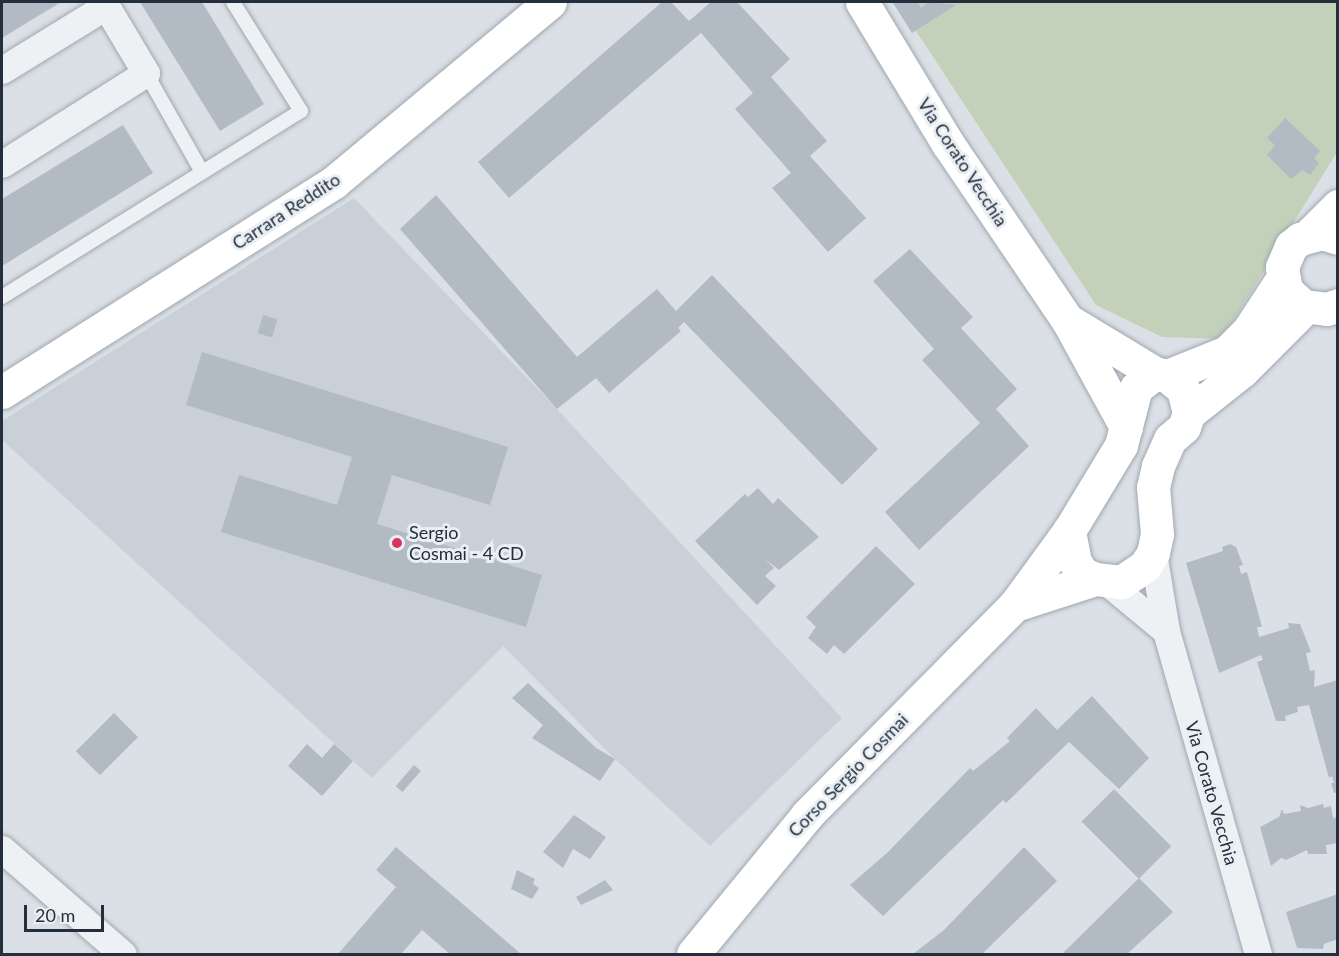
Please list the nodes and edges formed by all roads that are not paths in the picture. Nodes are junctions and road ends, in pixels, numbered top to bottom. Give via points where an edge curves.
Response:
1 (233, 2) edge
2 (550, 2) edge
3 (838, 2) edge
4 (862, 2) edge
5 (898, 60) junction
6 (2, 70) edge
7 (146, 73) junction
8 (2, 164) edge
9 (202, 172) junction
10 (1338, 206) edge
11 (1324, 236) edge
12 (1282, 279) junction
13 (2, 297) edge
14 (1322, 306) edge
15 (1068, 321) junction
16 (1161, 374) junction
17 (2, 392) edge
18 (1189, 413) junction
19 (1126, 427) junction
20 (1069, 531) junction
21 (1153, 553) junction
22 (1102, 581) junction
23 (1015, 605) junction
24 (1166, 631) junction
25 (2, 849) edge
26 (123, 954) edge
27 (693, 954) edge
28 (1258, 954) edge

1 - 9 lane via 301,111
2 - 17 main road, Carrara Reddito via 334,182
3 - 5 main road via 856,30
4 - 5 main road, Via Corato Vecchia
5 - 15 main road, Via Corato Vecchia via 948,144
6 - 7 street via 106,6
7 - 8 street
7 - 9 lane
9 - 13 lane
10 - 11 main road
11 - 12 main road via 1291,246 1281,267
12 - 14 main road via 1293,299
12 - 16 main road via 1248,331 1227,352
14 - 18 main road
15 - 16 main road, Via Corato Vecchia
15 - 19 main road, Via Corato Vecchia
16 - 18 main road via 1183,389
16 - 19 main road, Corso Sergio Cosmai via 1136,388
18 - 21 main road via 1158,466 1153,487 1157,534
19 - 20 main road, Corso Sergio Cosmai via 1099,485
20 - 22 main road via 1074,562 1082,573
20 - 23 main road, Corso Sergio Cosmai
21 - 22 main road, Corso Sergio Cosmai via 1134,575
21 - 24 street, Via Corato Vecchia
22 - 23 main road, Corso Sergio Cosmai
22 - 24 street
23 - 27 main road, Corso Sergio Cosmai via 807,815
24 - 28 street, Via Corato Vecchia
25 - 26 street

